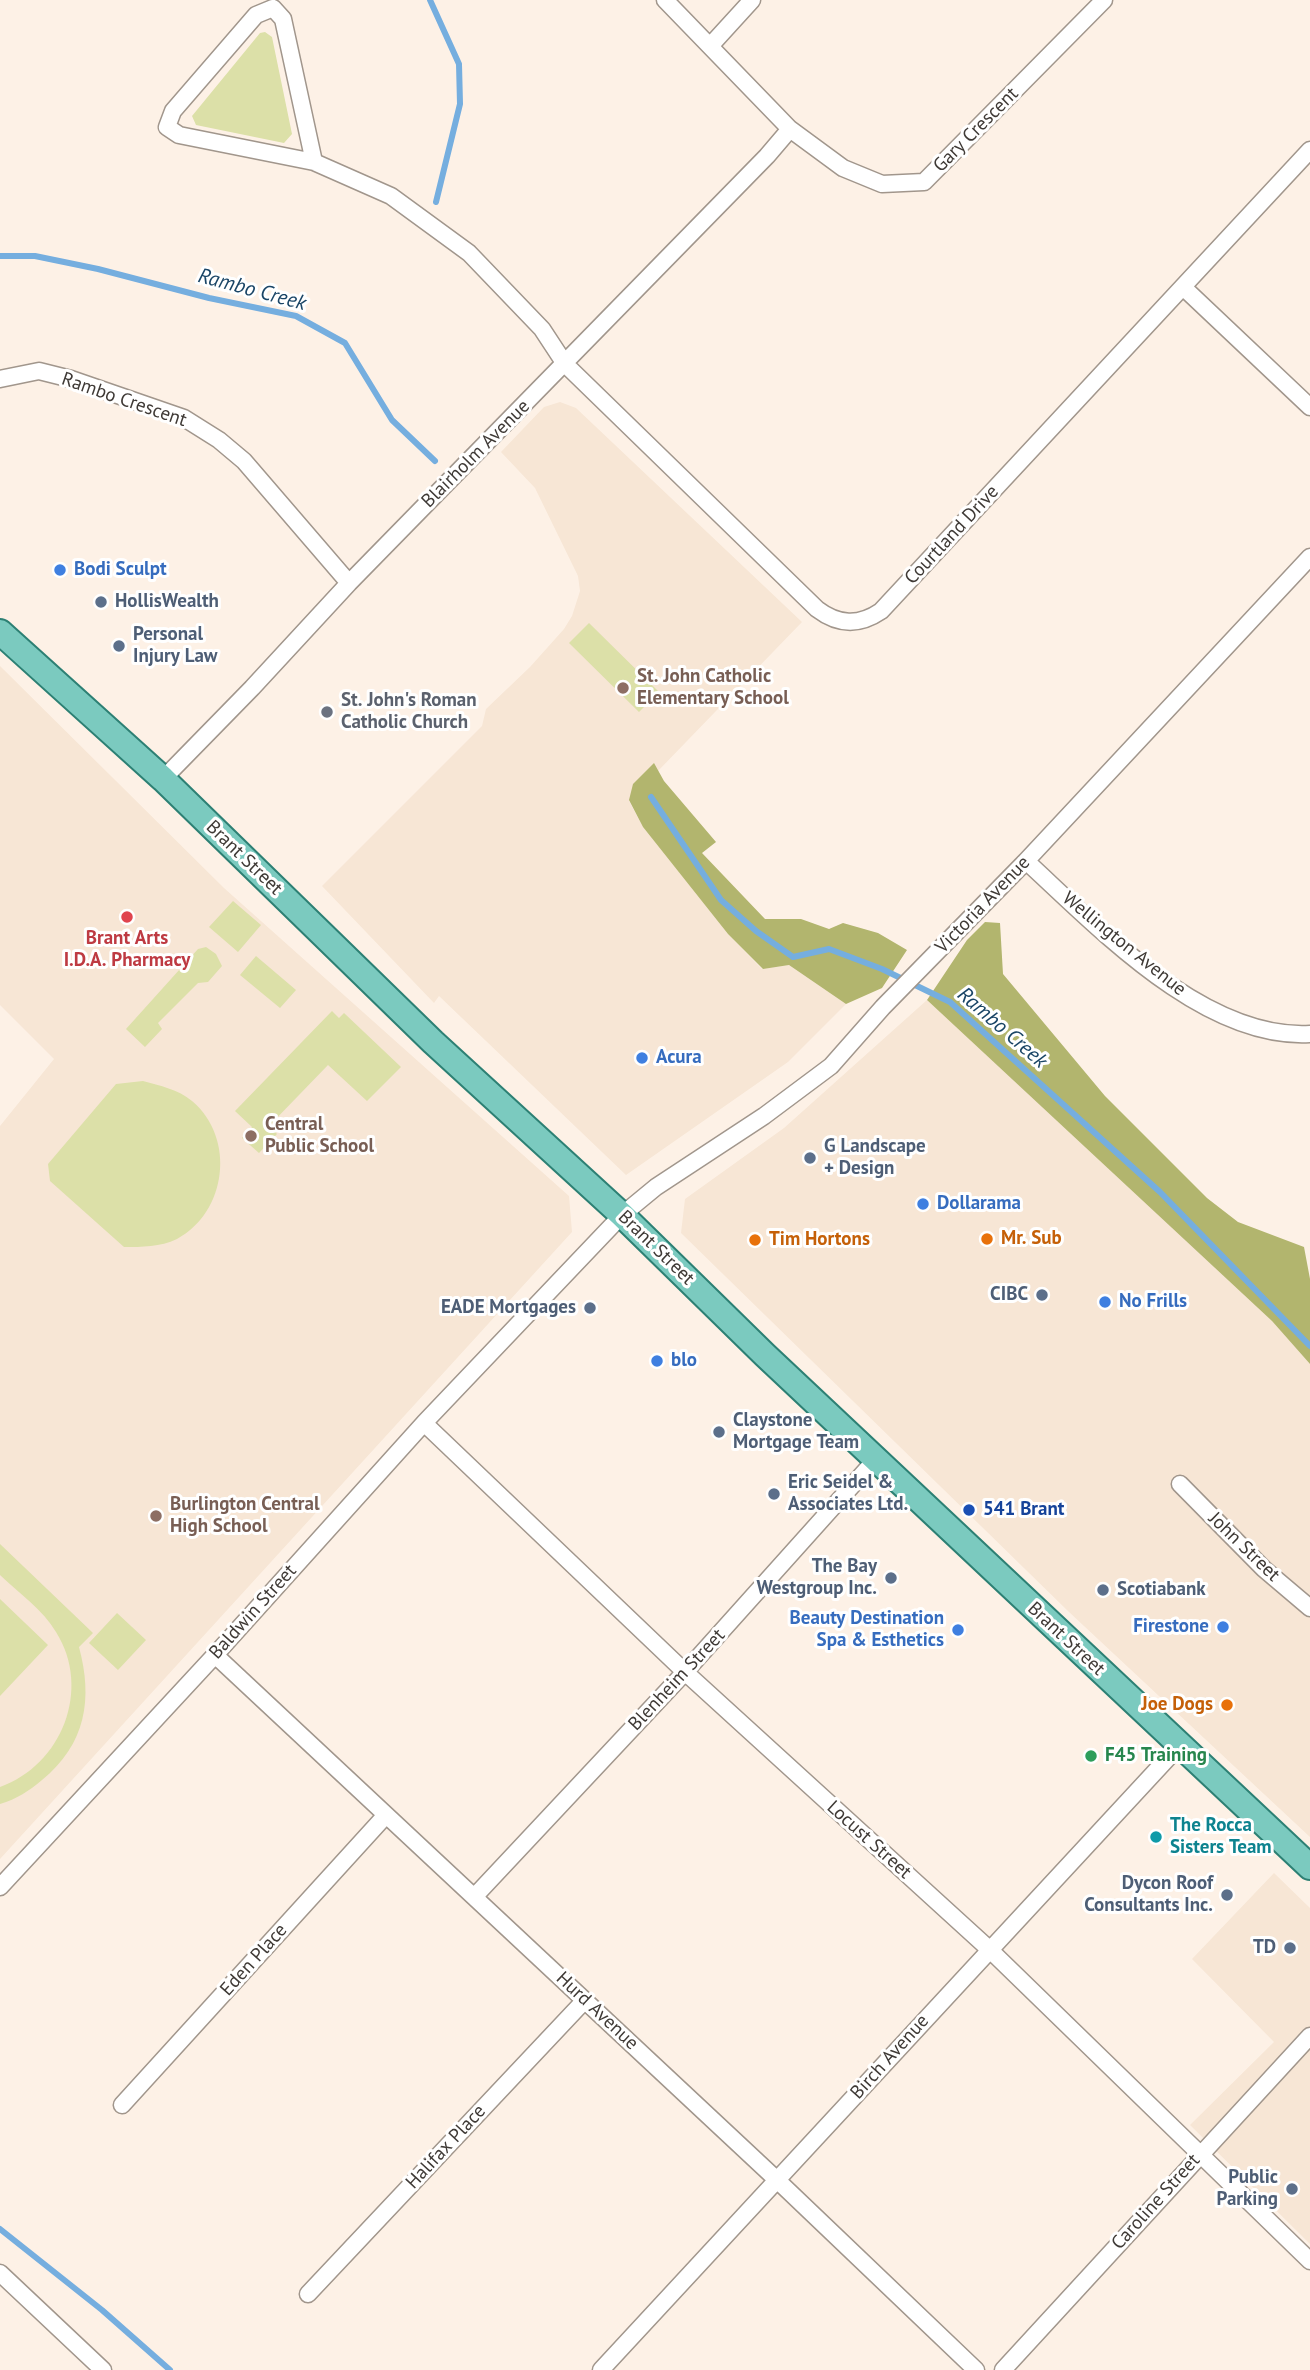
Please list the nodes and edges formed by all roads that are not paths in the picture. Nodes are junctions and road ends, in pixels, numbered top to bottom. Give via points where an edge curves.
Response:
1 (665, 0) edge
2 (752, 0) edge
3 (1104, 0) edge
4 (711, 45) junction
5 (790, 129) junction
6 (1310, 149) edge
7 (314, 162) junction
8 (1183, 288) junction
9 (565, 364) junction
10 (0, 379) edge
11 (1310, 407) edge
12 (1310, 557) edge
13 (349, 583) junction
14 (0, 632) edge
15 (163, 779) junction
16 (1027, 861) junction
17 (1310, 1034) edge
18 (622, 1215) junction
19 (424, 1423) junction
20 (876, 1460) junction
21 (1180, 1484) dead end
22 (1310, 1608) edge
23 (215, 1654) junction
24 (685, 1672) junction
25 (1180, 1746) junction
26 (386, 1815) junction
27 (1310, 1867) edge
28 (0, 1887) edge
29 (475, 1896) junction
30 (989, 1949) junction
31 (585, 2000) junction
32 (1310, 2036) edge
33 (122, 2105) dead end
34 (1198, 2155) junction
35 (777, 2180) junction
36 (1310, 2261) edge
37 (0, 2273) edge
38 (308, 2294) dead end
39 (103, 2370) edge
40 (601, 2370) edge
41 (976, 2370) edge
42 (1003, 2370) edge

1 - 4 street, Gary Crescent
2 - 4 street
3 - 5 street, Gary Crescent via 924,182 882,184 843,168
4 - 5 street, Gary Crescent
5 - 9 street, Blairholm Avenue
6 - 8 street, Courtland Drive
7 - 7 street, Courtland Drive via 283,19 273,8 256,15 173,111 167,127 179,135
7 - 9 street, Courtland Drive via 391,197 469,253 542,329
8 - 9 street, Courtland Drive via 881,611 858,621 829,618 817,609
8 - 11 street
9 - 13 street, Blairholm Avenue
10 - 13 street, Rambo Crescent via 39,372 184,418 244,461
12 - 16 street, Victoria Avenue
13 - 15 street, Blairholm Avenue
14 - 15 main road, Brant Street
15 - 18 main road, Brant Street via 424,1033
16 - 17 street, Wellington Avenue via 1177,990 1232,1021 1294,1035
16 - 18 street, Victoria Avenue via 831,1066
18 - 19 street, Baldwin Street
18 - 20 main road, Brant Street
19 - 23 street, Baldwin Street
19 - 24 street, Locust Street
20 - 24 street, Blenheim Street
20 - 25 main road, Brant Street
21 - 22 street, John Street via 1264,1569
23 - 26 street, Hurd Avenue
23 - 28 street, Baldwin Street
24 - 29 street, Blenheim Street
24 - 30 street, Locust Street
25 - 27 main road, Brant Street
25 - 30 street, Birch Avenue
26 - 29 street, Hurd Avenue
26 - 33 street, Eden Place
29 - 31 street, Hurd Avenue
30 - 34 street, Locust Street
30 - 35 street, Birch Avenue
31 - 35 street, Hurd Avenue
31 - 38 street, Halifax Place
32 - 34 street, Caroline Street
34 - 36 street, Locust Street
34 - 42 street, Caroline Street
35 - 40 street, Birch Avenue
35 - 41 street, Hurd Avenue
37 - 39 street

